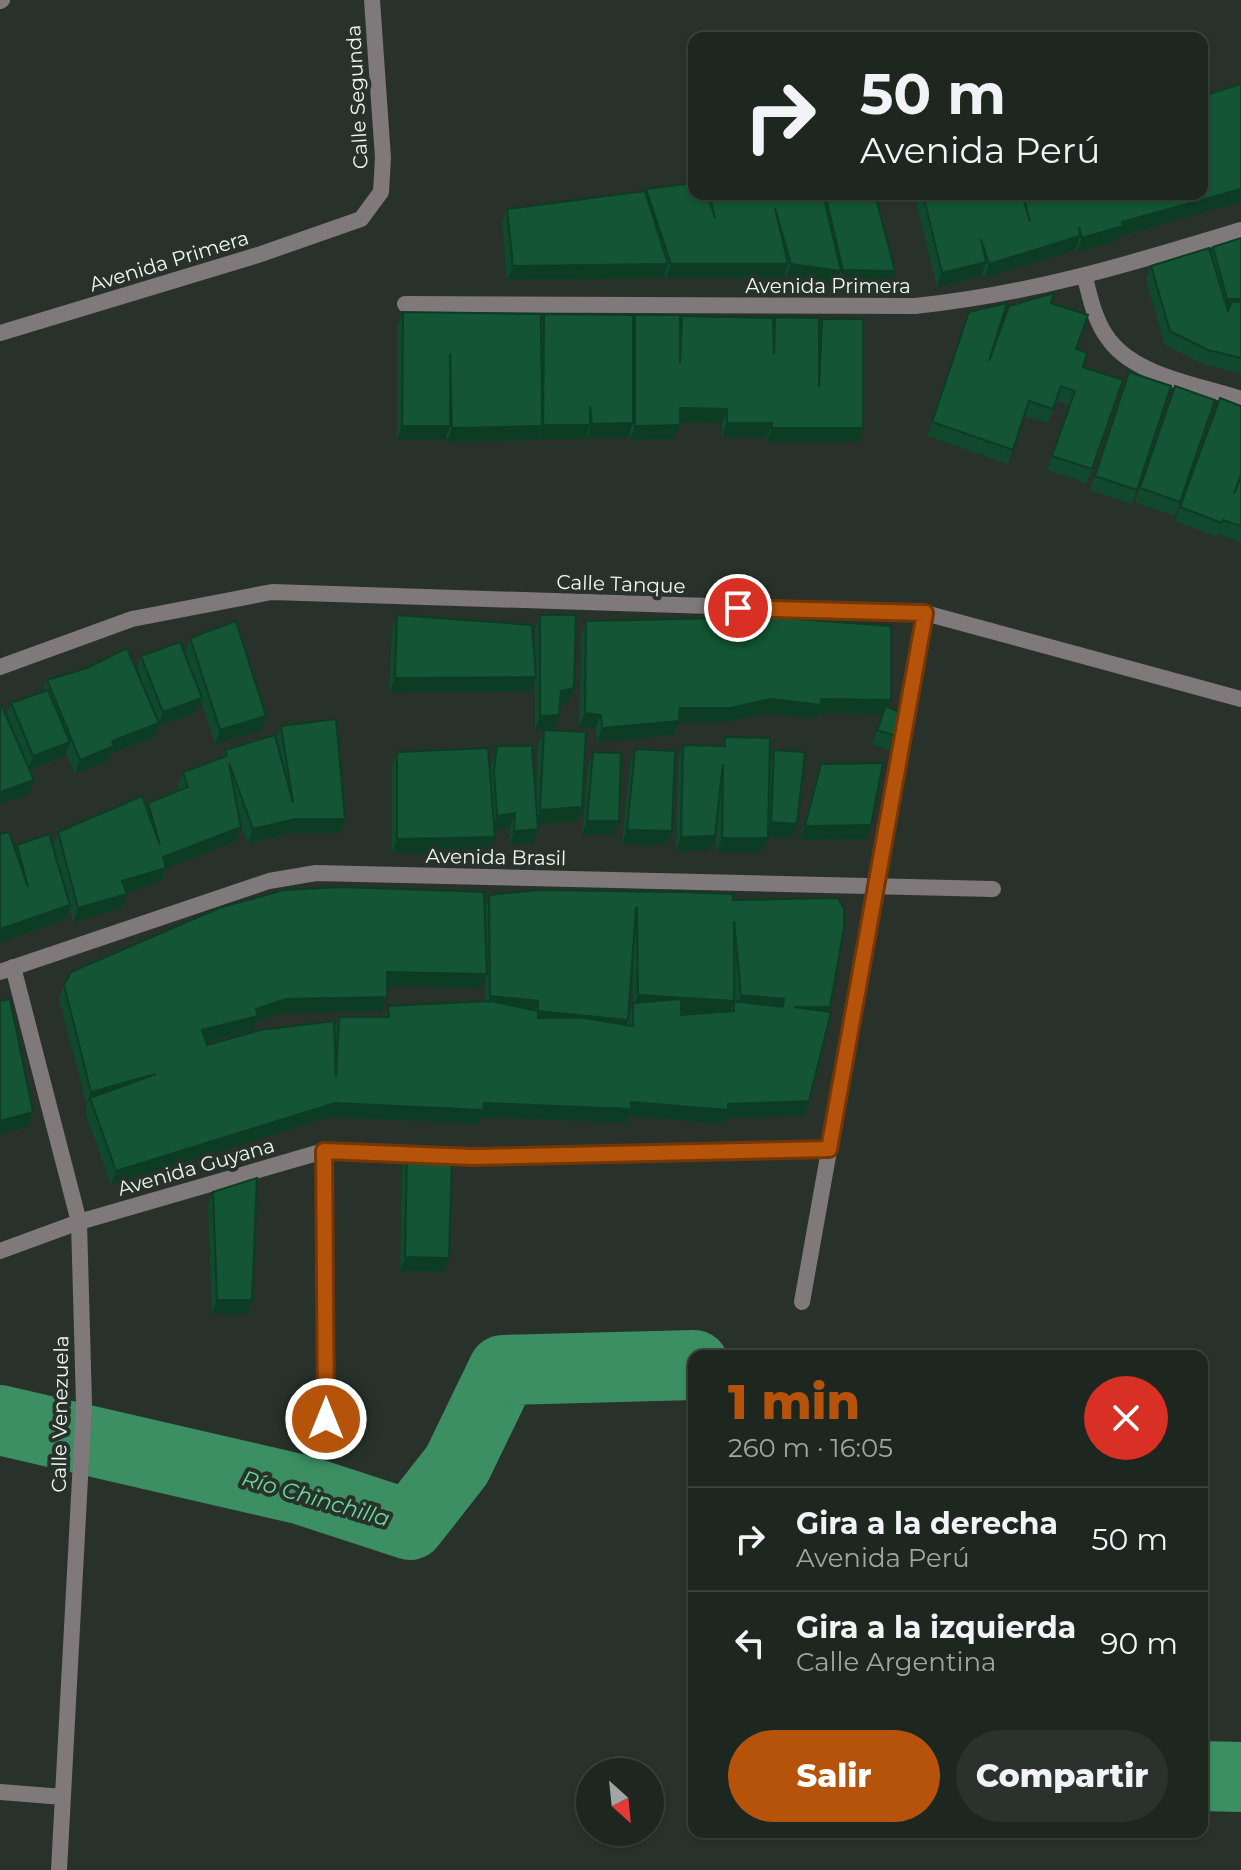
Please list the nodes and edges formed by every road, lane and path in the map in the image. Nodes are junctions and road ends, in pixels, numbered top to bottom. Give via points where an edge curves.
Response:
1 (372, 0) edge
2 (381, 192) joint
3 (1241, 230) edge
4 (1085, 277) junction
5 (405, 304) dead end
6 (0, 333) edge
7 (1241, 399) edge
8 (925, 613) junction
9 (0, 667) edge
10 (1241, 699) edge
11 (877, 884) junction
12 (993, 889) dead end
13 (7, 970) edge
14 (829, 1149) junction
15 (324, 1151) junction
16 (79, 1222) junction
17 (0, 1251) edge
18 (802, 1302) dead end
19 (326, 1419) dead end
20 (0, 1792) edge
21 (63, 1797) junction
22 (59, 1870) edge

1 - 2 street, Calle Segunda
2 - 6 street, Avenida Primera via 361,219
3 - 4 street, Avenida Primera
4 - 5 street, Avenida Primera via 981,299 915,306
4 - 7 street via 1092,306 1111,342 1145,368
8 - 9 street, Calle Tanque via 272,592 132,619
8 - 10 street, Calle Tanque
8 - 11 street
11 - 12 street, Avenida Brasil
11 - 13 street, Avenida Brasil via 316,873 269,881
11 - 14 street
13 - 16 street, Calle Venezuela
14 - 15 street, Avenida Guyana via 473,1157
14 - 18 street
15 - 16 street, Avenida Guyana
15 - 19 street
16 - 17 street, Avenida Guyana
16 - 21 street, Calle Venezuela via 84,1404
20 - 21 street
21 - 22 street, Calle Venezuela

